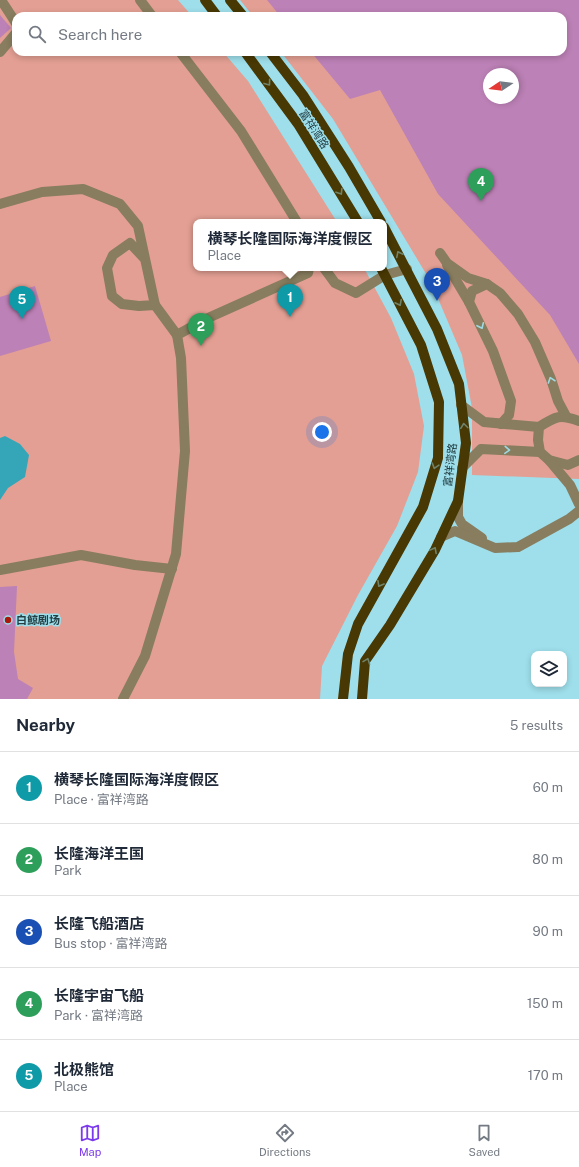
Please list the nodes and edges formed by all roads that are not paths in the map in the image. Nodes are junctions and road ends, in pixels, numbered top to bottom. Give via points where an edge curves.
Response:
1 (1, 0) edge
2 (140, 0) edge
3 (205, 0) edge
4 (230, 0) edge
5 (149, 12) edge
6 (214, 12) edge
7 (240, 12) edge
8 (12, 17) edge
9 (12, 38) edge
10 (0, 52) edge
11 (183, 56) edge
12 (248, 56) edge
13 (273, 56) edge
14 (0, 204) edge
15 (295, 219) edge
16 (356, 219) edge
17 (379, 219) edge
18 (387, 232) edge
19 (145, 259) junction
20 (407, 269) junction
21 (308, 271) edge
22 (326, 271) edge
23 (383, 271) edge
24 (387, 271) edge
25 (487, 284) junction
26 (469, 302) junction
27 (156, 305) junction
28 (177, 335) junction
29 (461, 405) junction
30 (566, 416) junction
31 (579, 421) edge
32 (501, 424) junction
33 (539, 427) junction
34 (540, 452) junction
35 (549, 460) junction
36 (579, 460) edge
37 (568, 465) junction
38 (462, 468) junction
39 (570, 485) junction
40 (458, 501) junction
41 (579, 504) edge
42 (579, 511) edge
43 (441, 537) junction
44 (495, 548) junction
45 (172, 569) junction
46 (0, 570) edge
47 (124, 699) edge
48 (343, 699) edge
49 (362, 699) edge

1 - 8 lane
2 - 5 lane
3 - 6 main road
4 - 7 main road
9 - 10 lane
11 - 15 lane via 242,131
12 -> 16 main road, 富祥湾路 via 298,124
13 - 17 main road, 富祥湾路 via 303,95
14 - 19 lane via 42,192 83,189 120,204 138,226
20 -> 18 main road, 富祥湾路
19 - 27 lane
19 - 27 lane via 130,244 113,255 107,268 112,296 122,304
20 - 24 lane
20 - 29 main road, 富祥湾路 via 438,329 459,384
21 - 28 lane
22 - 23 lane via 335,283 356,293
23 -> 48 main road, 富祥湾路 via 421,345 439,402 438,458 423,507 358,624 348,654
25 - 26 lane via 472,291
25 - 26 lane via 468,278 447,263 440,253
30 -> 25 lane via 535,342 518,314 500,293
26 -> 32 lane via 493,351 511,401 509,415
27 - 28 lane
28 - 45 lane via 181,358 185,452 176,554
29 - 32 lane via 484,422
38 -> 29 main road, 富祥湾路 via 466,444
30 - 31 lane
30 - 33 lane via 552,419
32 - 33 lane
33 - 34 lane
34 - 35 lane
38 -> 34 lane via 480,449
35 - 37 lane
35 - 39 lane
36 - 37 lane
37 - 39 lane
38 - 40 main road, 富祥湾路
39 - 41 lane
40 - 43 main road, 富祥湾路
40 - 44 lane via 458,517 462,524
42 - 44 lane via 518,547
43 - 44 lane via 455,531
49 -> 43 main road, 富祥湾路 via 365,661 390,625
45 - 46 lane via 81,555
45 - 47 lane via 145,656

